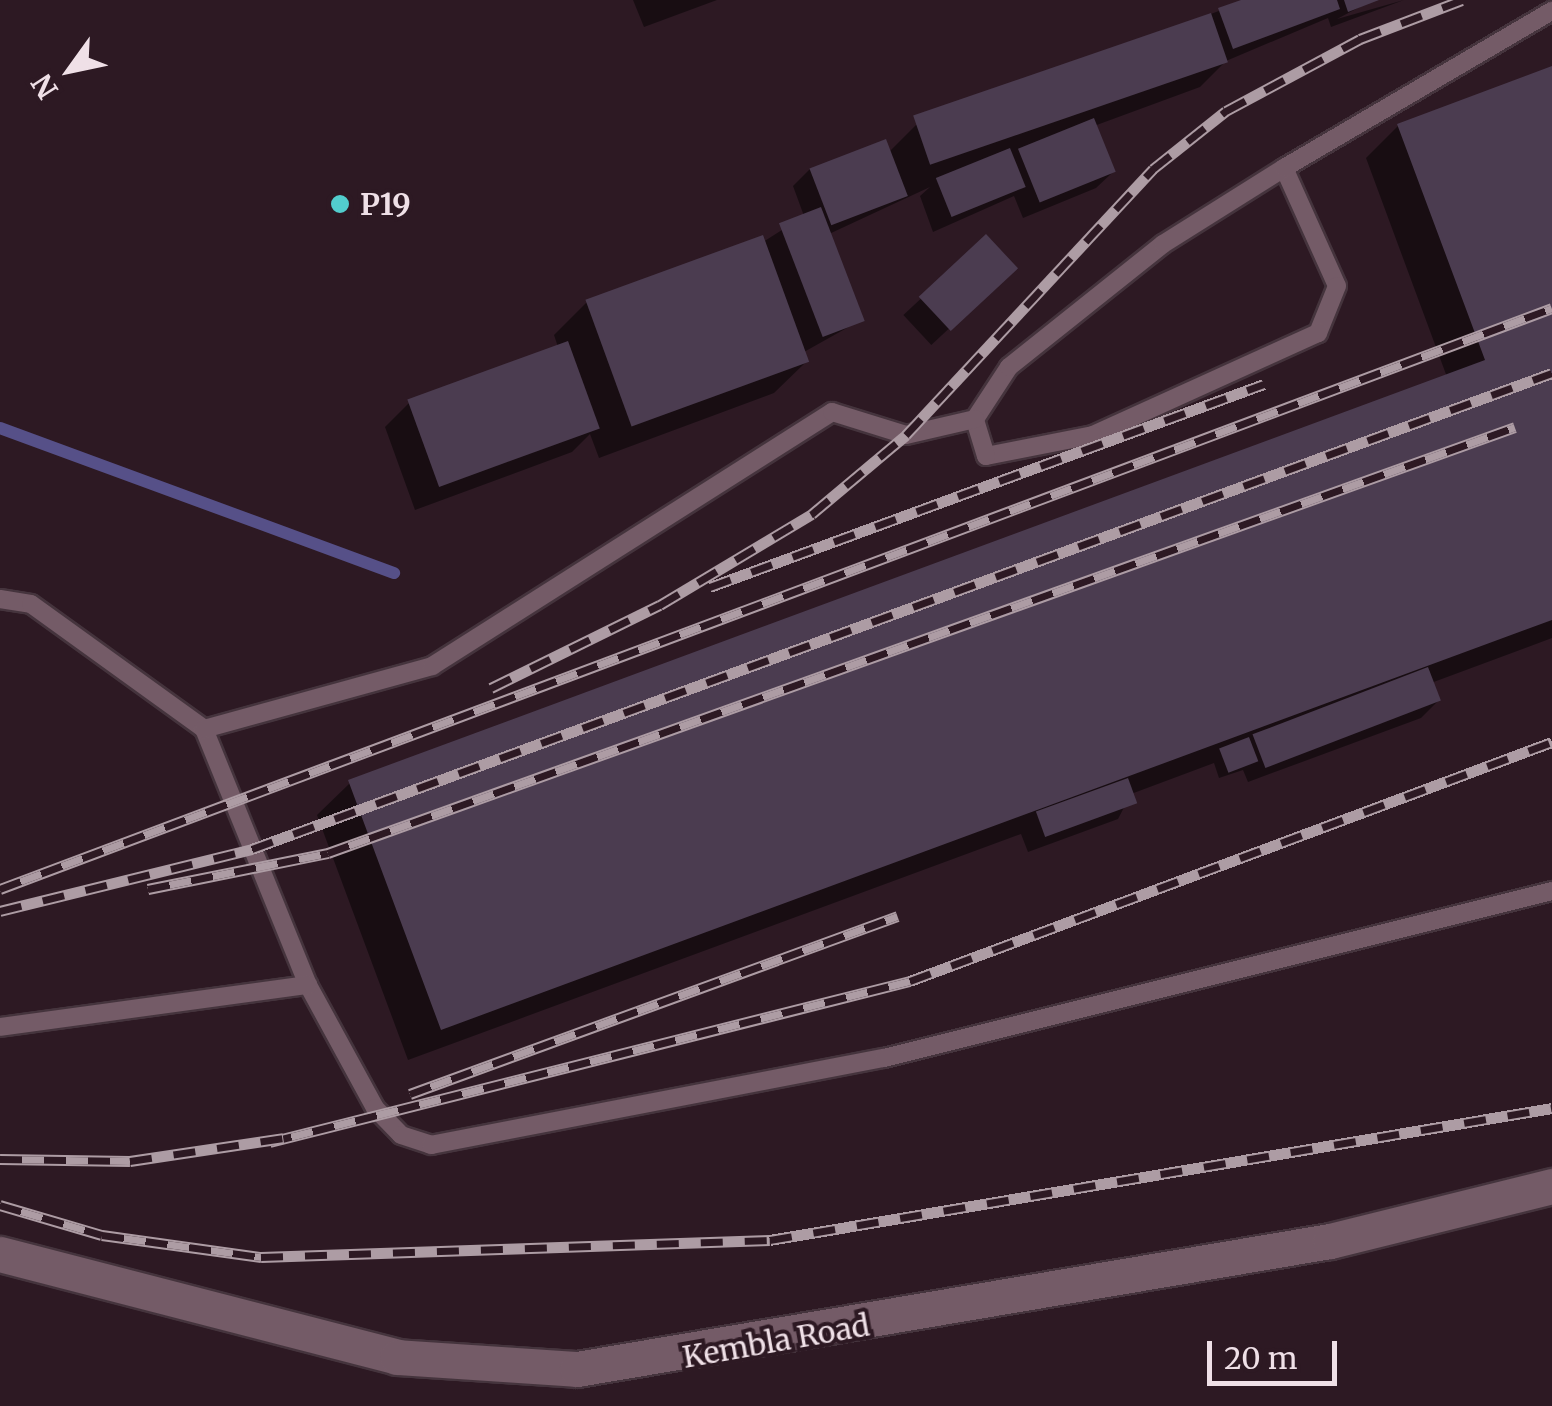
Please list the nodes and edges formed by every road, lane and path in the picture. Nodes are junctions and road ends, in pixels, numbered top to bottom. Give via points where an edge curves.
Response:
1 (1552, 11) edge
2 (1284, 168) junction
3 (975, 419) junction
4 (0, 599) edge
5 (204, 730) junction
6 (1552, 891) edge
7 (308, 986) junction
8 (0, 1027) edge
9 (1552, 1186) edge
10 (0, 1254) edge

1 - 2 lane
2 - 3 lane via 1163,244 1009,367
2 - 3 lane via 1337,286 1318,332 1093,434 986,456
3 - 5 lane via 906,435 832,412 432,666
4 - 5 lane via 31,604
5 - 7 lane
6 - 7 lane via 884,1058 431,1144 380,1114
7 - 8 lane
9 - 10 street, Kembla Road via 1330,1242 578,1369 397,1357

